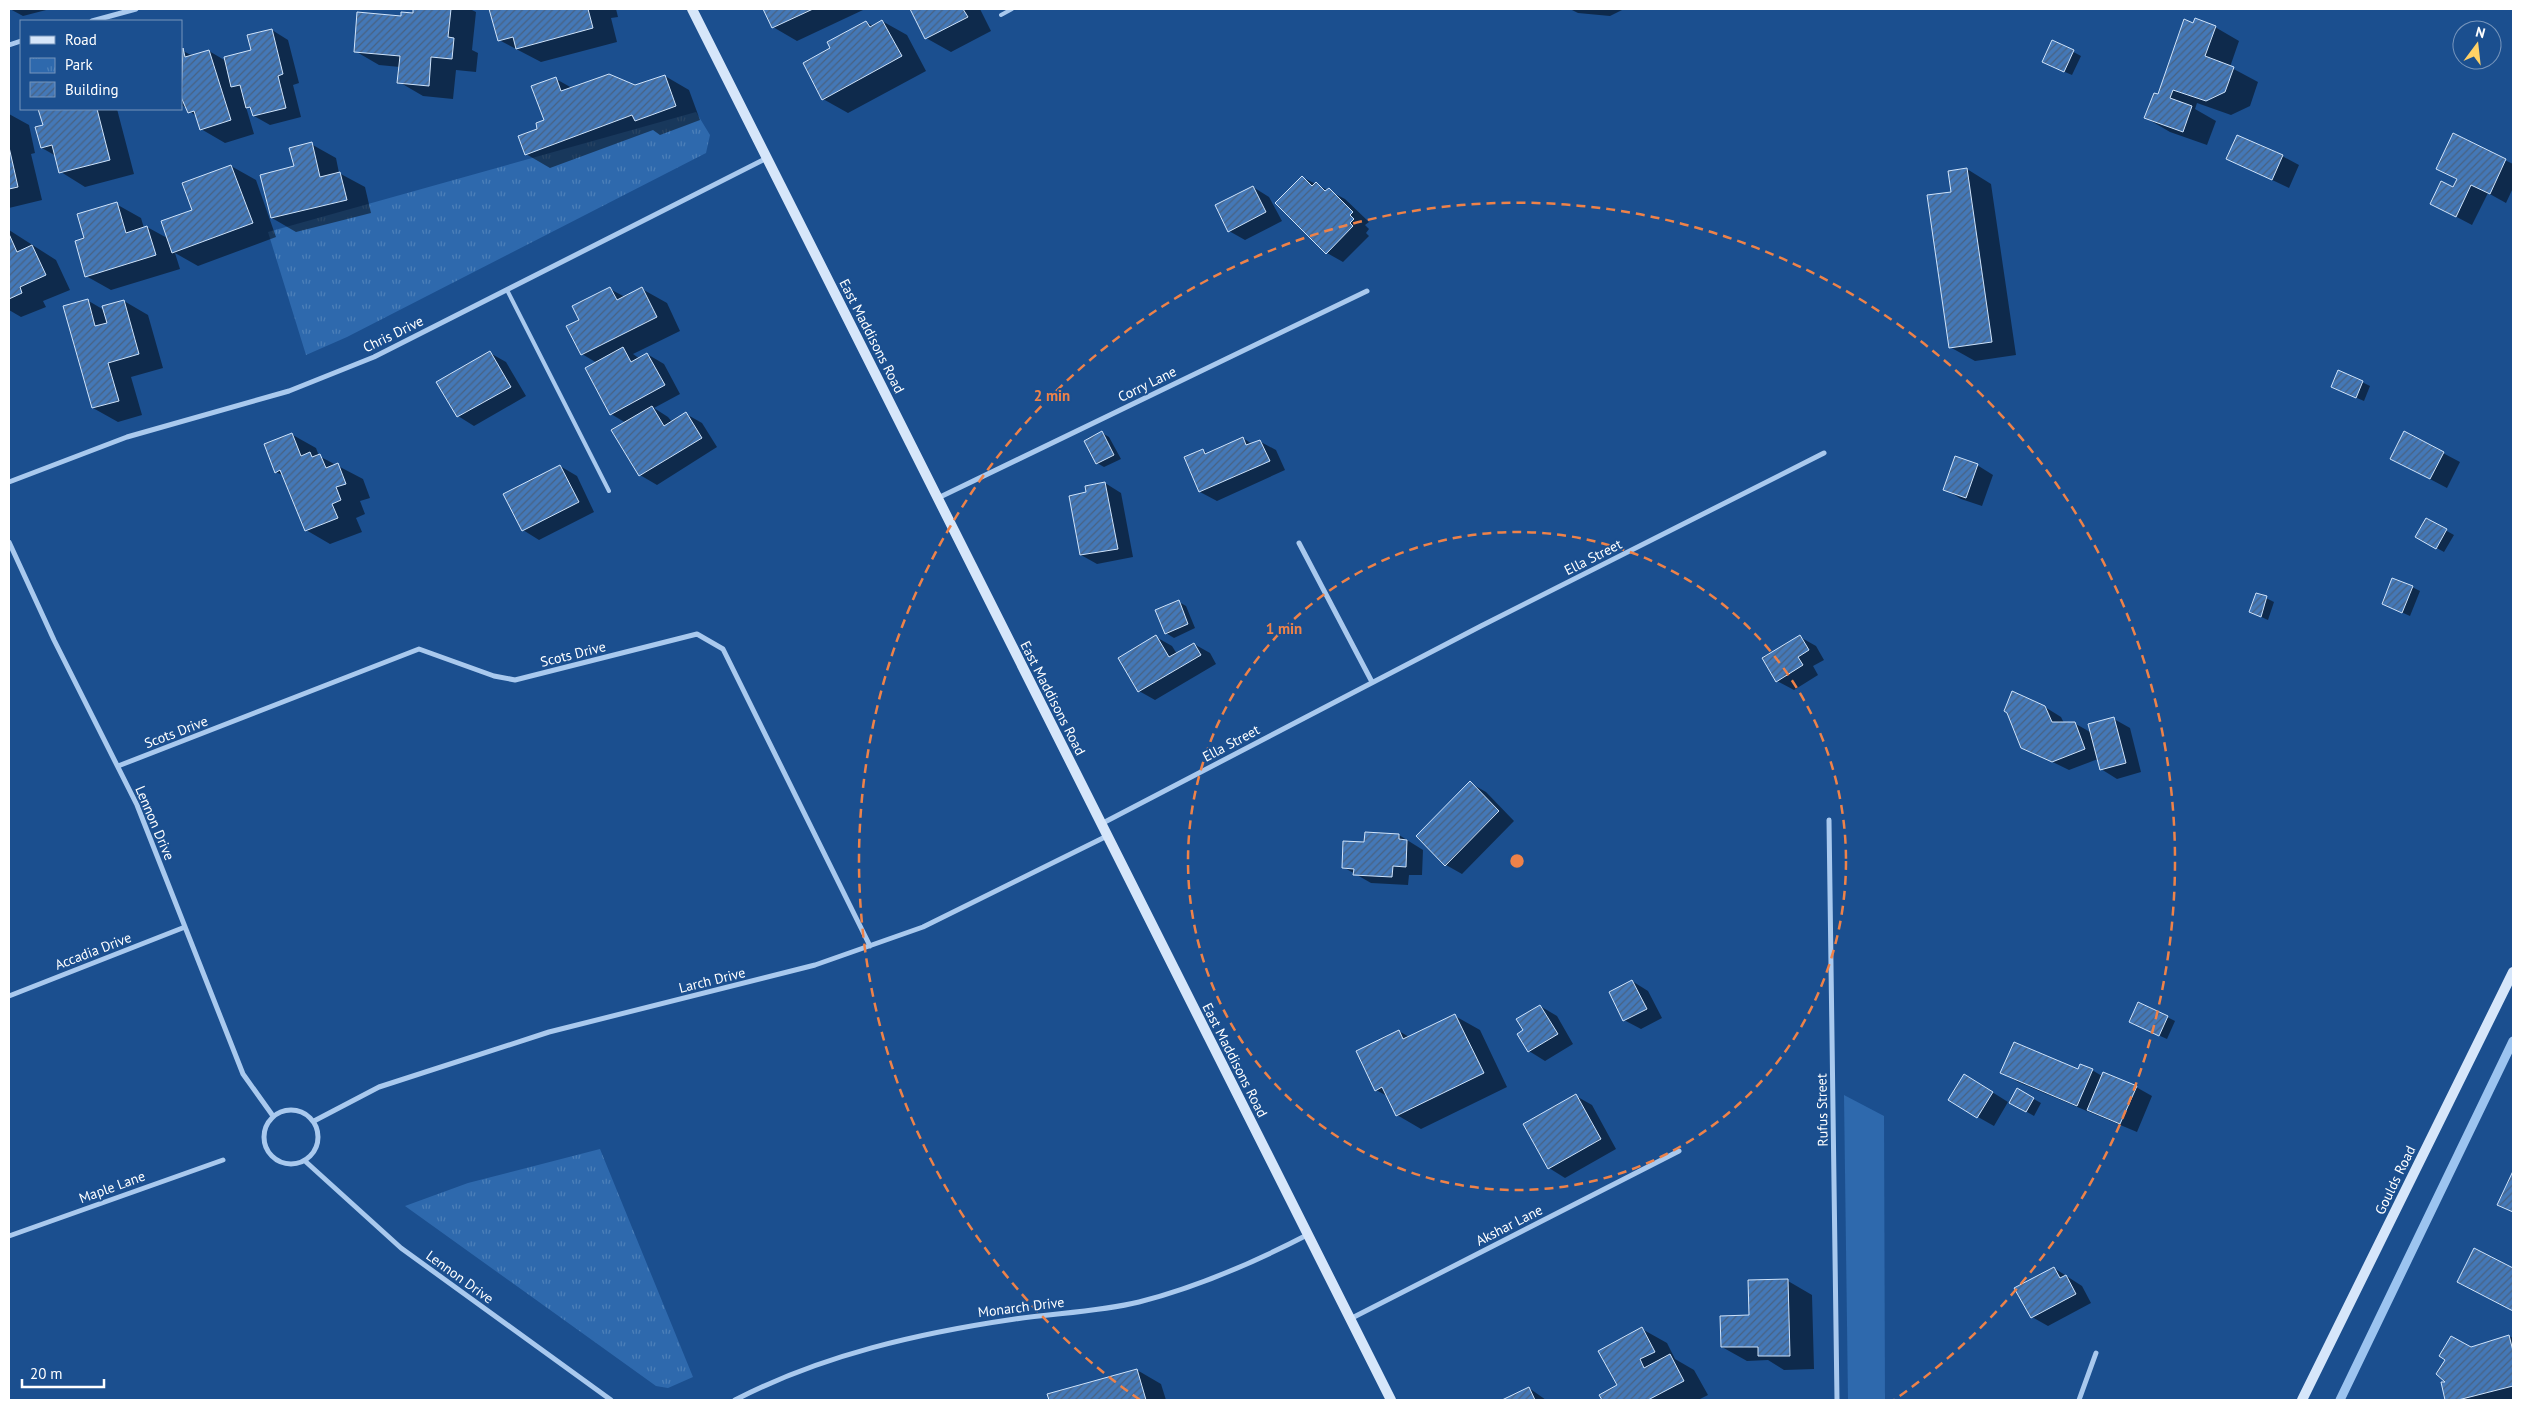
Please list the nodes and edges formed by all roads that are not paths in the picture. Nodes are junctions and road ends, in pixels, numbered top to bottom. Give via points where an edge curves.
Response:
1 (136, 9) edge
2 (692, 9) edge
3 (1012, 9) edge
4 (1001, 15) dead end
5 (96, 20) edge
6 (767, 158) junction
7 (507, 290) junction
8 (1367, 291) dead end
9 (1824, 453) dead end
10 (9, 482) edge
11 (609, 491) dead end
12 (938, 498) junction
13 (9, 542) edge
14 (1298, 543) dead end
15 (1372, 682) junction
16 (118, 766) junction
17 (1829, 820) dead end
18 (1101, 824) junction
19 (1108, 836) junction
20 (185, 927) junction
21 (870, 946) junction
22 (2513, 972) edge
23 (9, 996) edge
24 (273, 1116) junction
25 (314, 1121) junction
26 (1678, 1151) dead end
27 (223, 1160) dead end
28 (306, 1161) junction
29 (1307, 1235) junction
30 (9, 1236) edge
31 (1350, 1319) junction
32 (2096, 1353) dead end
33 (611, 1400) edge
34 (735, 1400) edge
35 (1390, 1400) edge
36 (1837, 1400) edge
37 (2079, 1400) edge
38 (2302, 1400) edge

1 - 5 street
2 - 6 street, East Maddisons Road
3 - 4 lane
6 - 7 street, Chris Drive
6 - 12 street, East Maddisons Road
7 - 10 street, Chris Drive via 330,376 256,402 128,437
7 - 11 lane
8 - 12 street, Corry Lane
9 - 15 street, Ella Street
12 - 18 street, East Maddisons Road
13 - 16 street, Lennon Drive
14 - 15 street
15 - 18 street, Ella Street
16 - 20 street, Lennon Drive via 137,805
16 - 21 street, Scots Drive via 419,649 494,676 515,680 697,634 723,649
17 - 36 street, Rufus Street
18 - 19 street, East Maddisons Road
19 - 21 street, Larch Drive via 923,927
19 - 29 street, East Maddisons Road
20 - 23 street, Accadia Drive
20 - 24 street, Lennon Drive via 243,1074
21 - 25 street, Larch Drive via 815,965 549,1032 379,1086
22 - 38 street, Goulds Road
24 - 25 street via 283,1110 295,1109
24 - 28 street via 266,1125 266,1148 282,1163
25 - 28 street via 319,1131 319,1143
26 - 31 street, Akshar Lane
27 - 30 street, Maple Lane
28 - 33 street, Lennon Drive via 400,1248
29 - 31 street, East Maddisons Road
29 - 34 street, Monarch Drive via 1252,1263 1194,1286 1137,1302 934,1332 812,1367
31 - 35 street, East Maddisons Road
32 - 37 street

